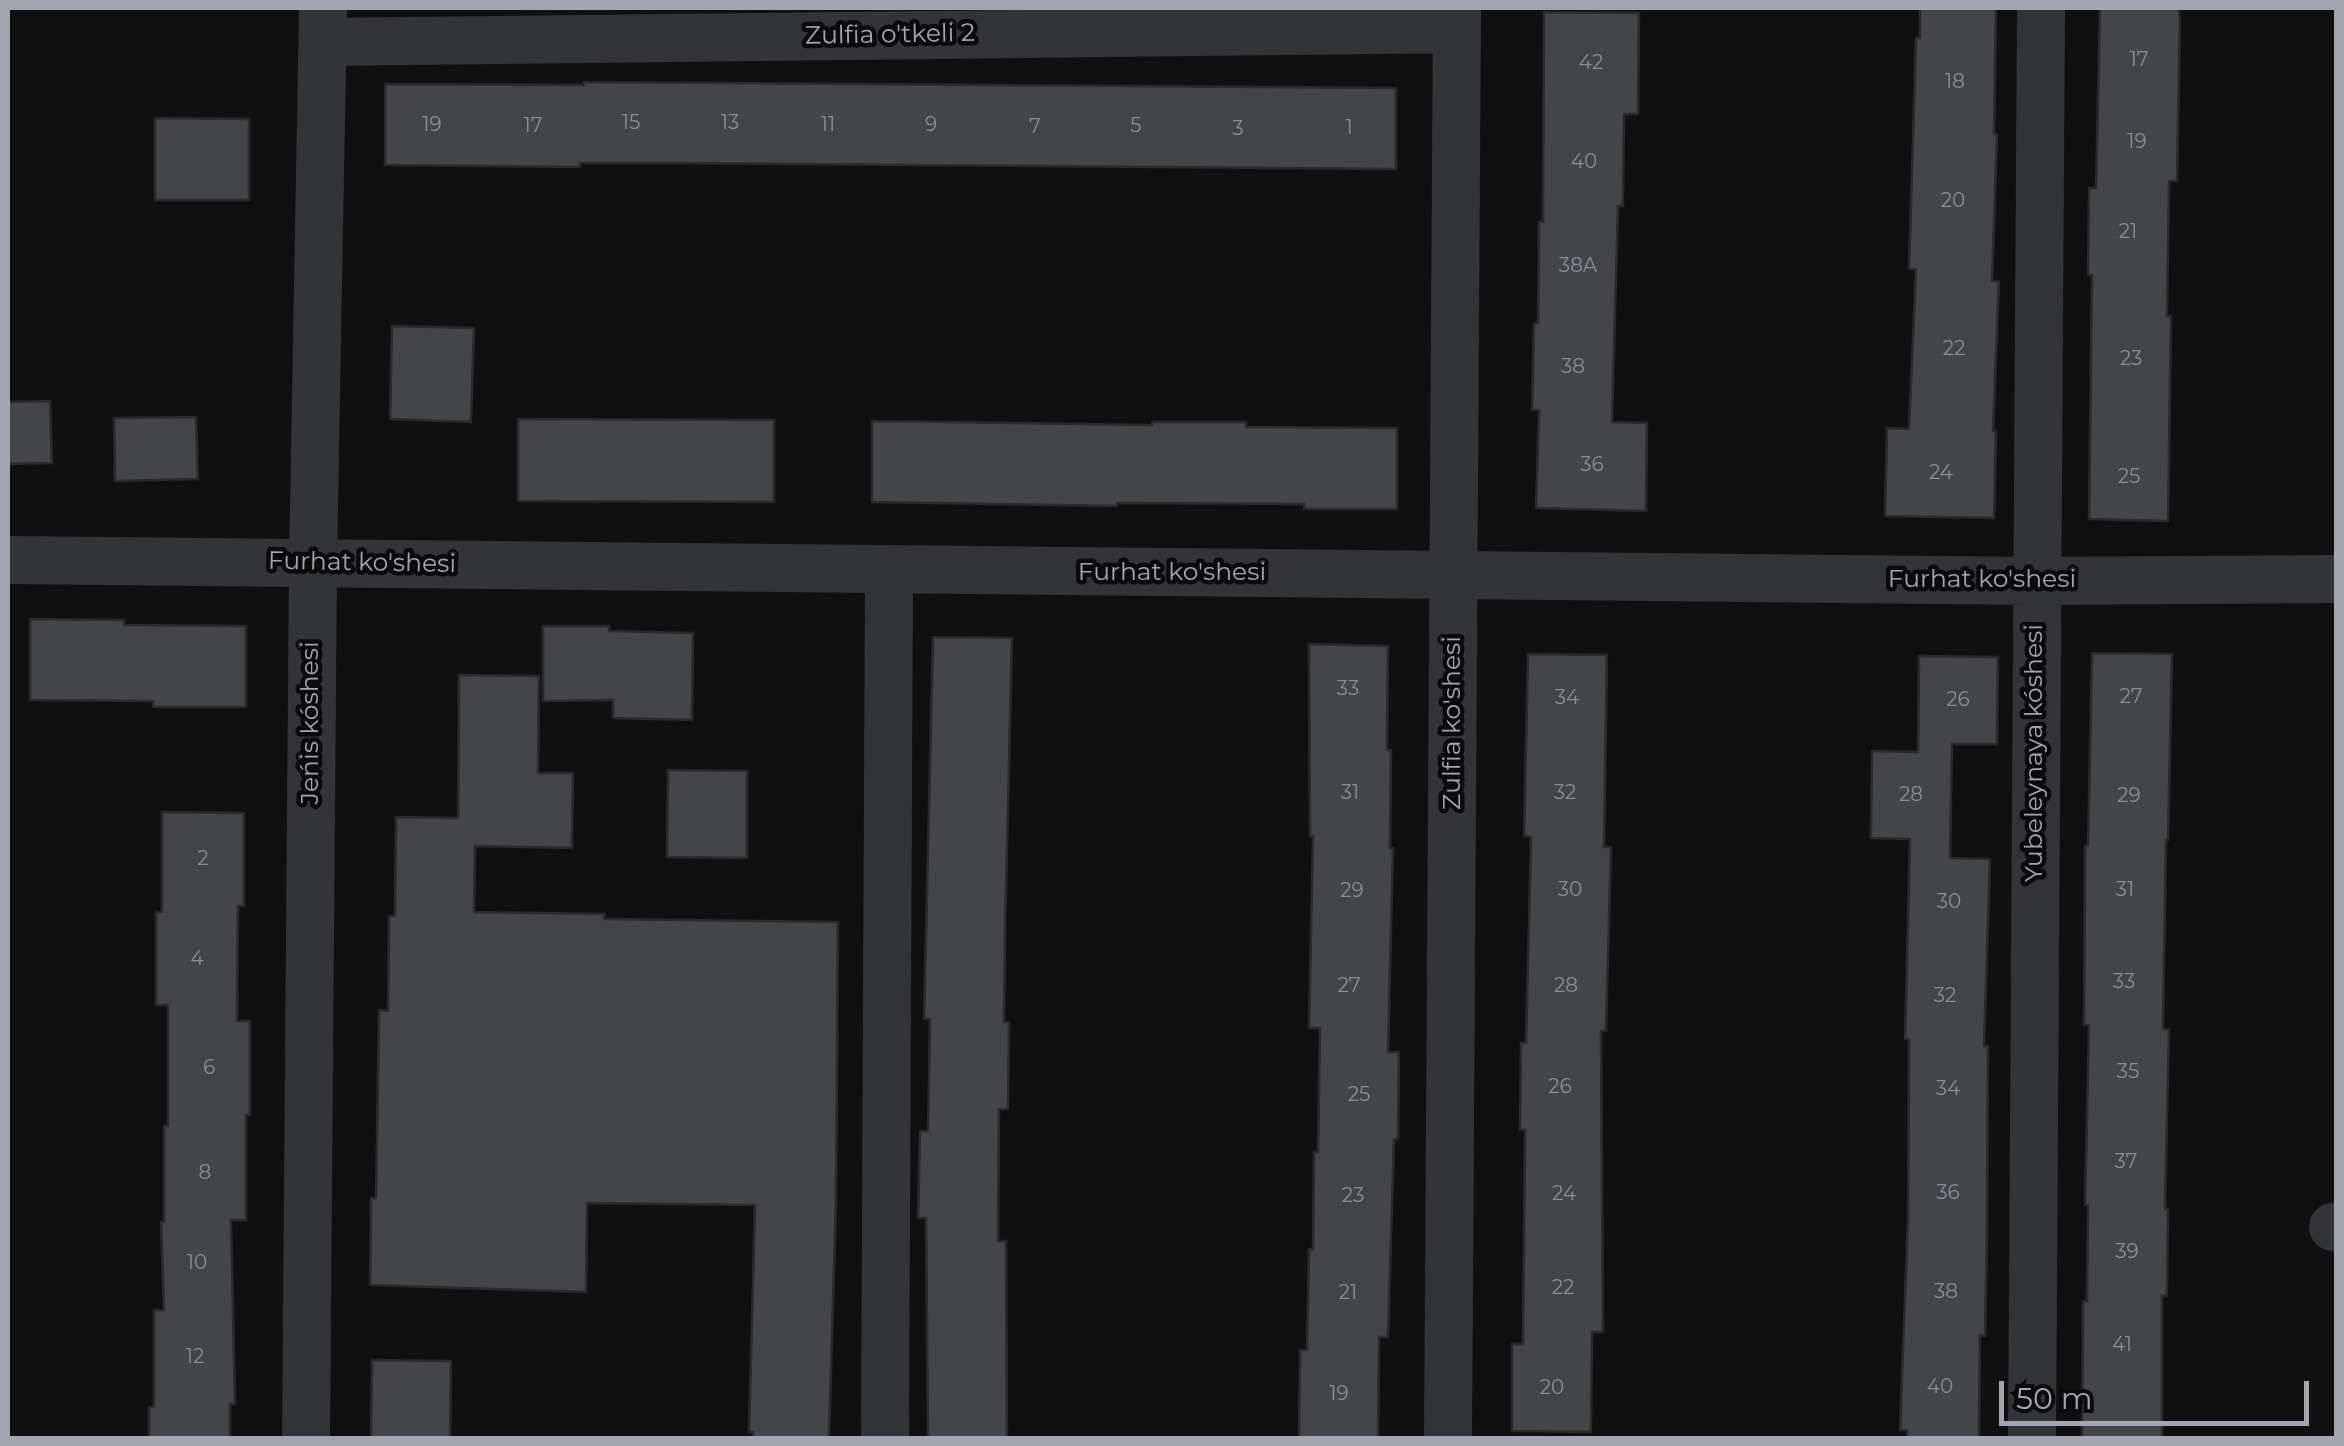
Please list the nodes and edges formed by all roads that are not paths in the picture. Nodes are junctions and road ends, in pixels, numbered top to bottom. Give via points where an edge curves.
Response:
1 (2041, 8) edge
2 (1457, 18) edge
3 (323, 24) edge
4 (8, 560) edge
5 (313, 562) junction
6 (888, 572) junction
7 (1454, 574) junction
8 (2336, 579) edge
9 (2036, 581) junction
10 (306, 1438) edge
11 (884, 1438) edge
12 (1448, 1438) edge
13 (2032, 1438) edge

1 - 9 street, Yubeleynaya kóshesi
2 - 3 street, Zulfia o'tkeli 2
2 - 7 street, Zulfia ko'shesi
3 - 5 street, Jeńis kóshesi
4 - 5 street, Furhat ko'shesi
5 - 6 street, Furhat ko'shesi
5 - 10 street, Jeńis kóshesi
6 - 7 street, Furhat ko'shesi
6 - 11 street
7 - 9 street, Furhat ko'shesi
7 - 12 street, Zulfia ko'shesi
8 - 9 street, Furhat ko'shesi
9 - 13 street, Yubeleynaya kóshesi

